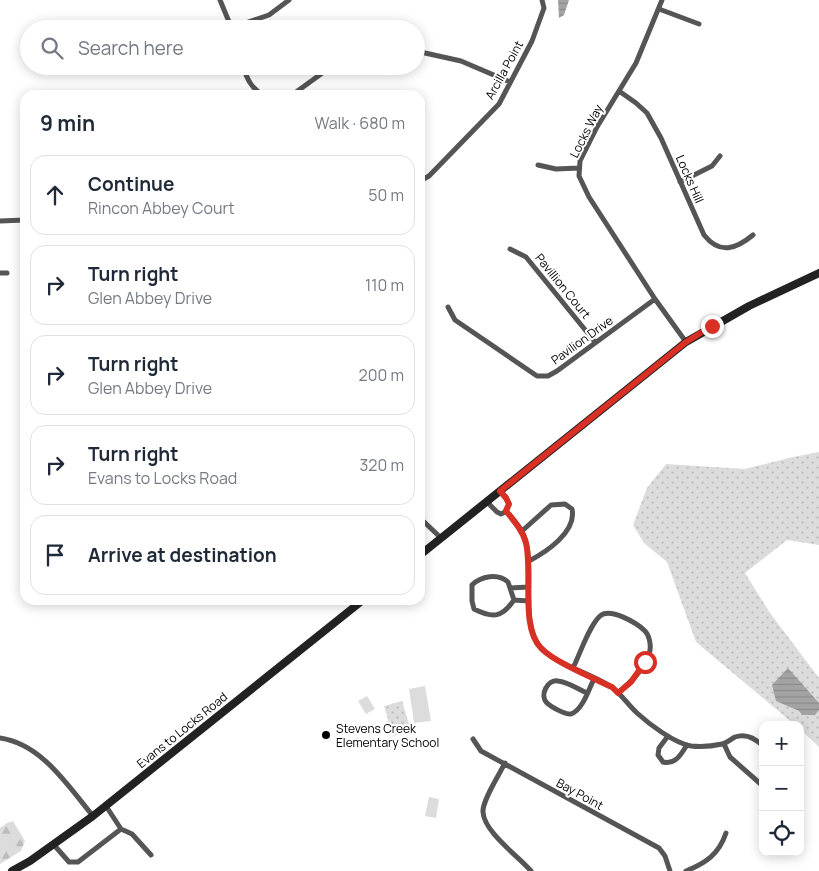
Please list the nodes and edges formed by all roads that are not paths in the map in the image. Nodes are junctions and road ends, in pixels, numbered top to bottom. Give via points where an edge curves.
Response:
1 (220, 0) edge
2 (289, 0) edge
3 (542, 0) edge
4 (662, 0) edge
5 (658, 9) junction
6 (228, 20) edge
7 (255, 20) edge
8 (699, 24) dead end
9 (425, 53) edge
10 (246, 75) edge
11 (320, 75) edge
12 (510, 82) junction
13 (254, 90) edge
14 (299, 90) edge
15 (619, 91) junction
16 (720, 156) dead end
17 (538, 165) dead end
18 (579, 168) junction
19 (425, 178) edge
20 (680, 182) junction
21 (20, 220) edge
22 (0, 221) edge
23 (753, 235) dead end
24 (510, 249) dead end
25 (0, 273) edge
26 (7, 273) dead end
27 (819, 273) edge
28 (654, 299) junction
29 (448, 307) dead end
30 (595, 342) junction
31 (686, 342) junction
32 (500, 491) junction
33 (487, 502) junction
34 (506, 511) junction
35 (425, 523) edge
36 (522, 531) junction
37 (441, 538) junction
38 (425, 551) edge
39 (529, 561) junction
40 (529, 587) junction
41 (510, 588) junction
42 (514, 600) junction
43 (529, 601) junction
44 (357, 605) edge
45 (573, 668) junction
46 (594, 679) junction
47 (587, 693) junction
48 (618, 693) junction
49 (668, 736) junction
50 (0, 738) edge
51 (473, 739) dead end
52 (759, 743) edge
53 (724, 744) junction
54 (687, 745) junction
55 (505, 763) junction
56 (759, 782) edge
57 (106, 806) junction
58 (93, 816) junction
59 (121, 829) junction
60 (726, 833) dead end
61 (54, 844) junction
62 (151, 855) dead end
63 (12, 871) edge
64 (531, 871) edge
65 (670, 871) edge
66 (686, 871) edge

1 - 6 street
2 - 7 street via 270,15
3 - 12 street, Arcilla Point via 544,8 532,41
4 - 5 street, Locks Way
5 - 8 street
5 - 15 street, Locks Way via 636,63
9 - 12 street via 461,61
10 - 13 street
11 - 14 street
12 - 19 street, Arcilla Point via 499,104
15 - 18 street, Locks Way via 597,127
15 - 20 street, Locks Hill via 646,113
16 - 20 street via 712,166
17 - 18 street via 556,169
18 - 28 street, Locks Way via 579,176 589,197
20 - 23 street, Locks Hill via 710,242 724,248 736,246
21 - 22 street
24 - 30 street, Pavillion Court via 526,257
25 - 26 street
27 - 31 street via 749,306
28 - 30 street, Pavilion Drive
28 - 31 street, Locks Way
29 - 30 street, Pavilion Drive via 455,320 537,376 548,376 557,371
31 - 32 street
32 - 33 street
32 - 34 street via 509,504
33 - 34 street via 500,514
33 - 37 street
34 - 36 street
35 - 37 street
36 - 39 street
36 - 39 street via 551,506 565,504 572,508 570,524 558,541 549,551
37 - 38 street
39 - 40 street
40 - 41 street
40 - 43 street
41 - 42 street
41 - 42 street via 508,582 500,577 476,581 472,585 474,609 491,615 501,614
42 - 43 street
43 - 45 street via 532,636 541,649
44 - 57 street, Evans to Locks Road
45 - 46 street
45 - 48 street via 601,615 608,613 625,618 645,631 650,650 631,682
46 - 47 street
46 - 48 street
47 - 47 street via 579,709 572,714 547,703 545,698 545,691 554,680
48 - 49 street via 636,712
49 - 54 street
49 - 54 street via 659,748 658,755 663,762 673,762
50 - 58 street via 37,753
51 - 55 street, Bay Point via 481,751
52 - 53 street via 748,736 737,737
53 - 54 street
53 - 56 street via 730,757
55 - 64 street via 482,811 494,834
55 - 65 street, Bay Point via 659,848
57 - 58 street, Evans to Locks Road
57 - 59 street
58 - 61 street, Evans to Locks Road
59 - 61 street via 78,862 69,862
59 - 62 street via 132,834
60 - 66 street via 722,845 712,856
61 - 63 street, Evans to Locks Road

